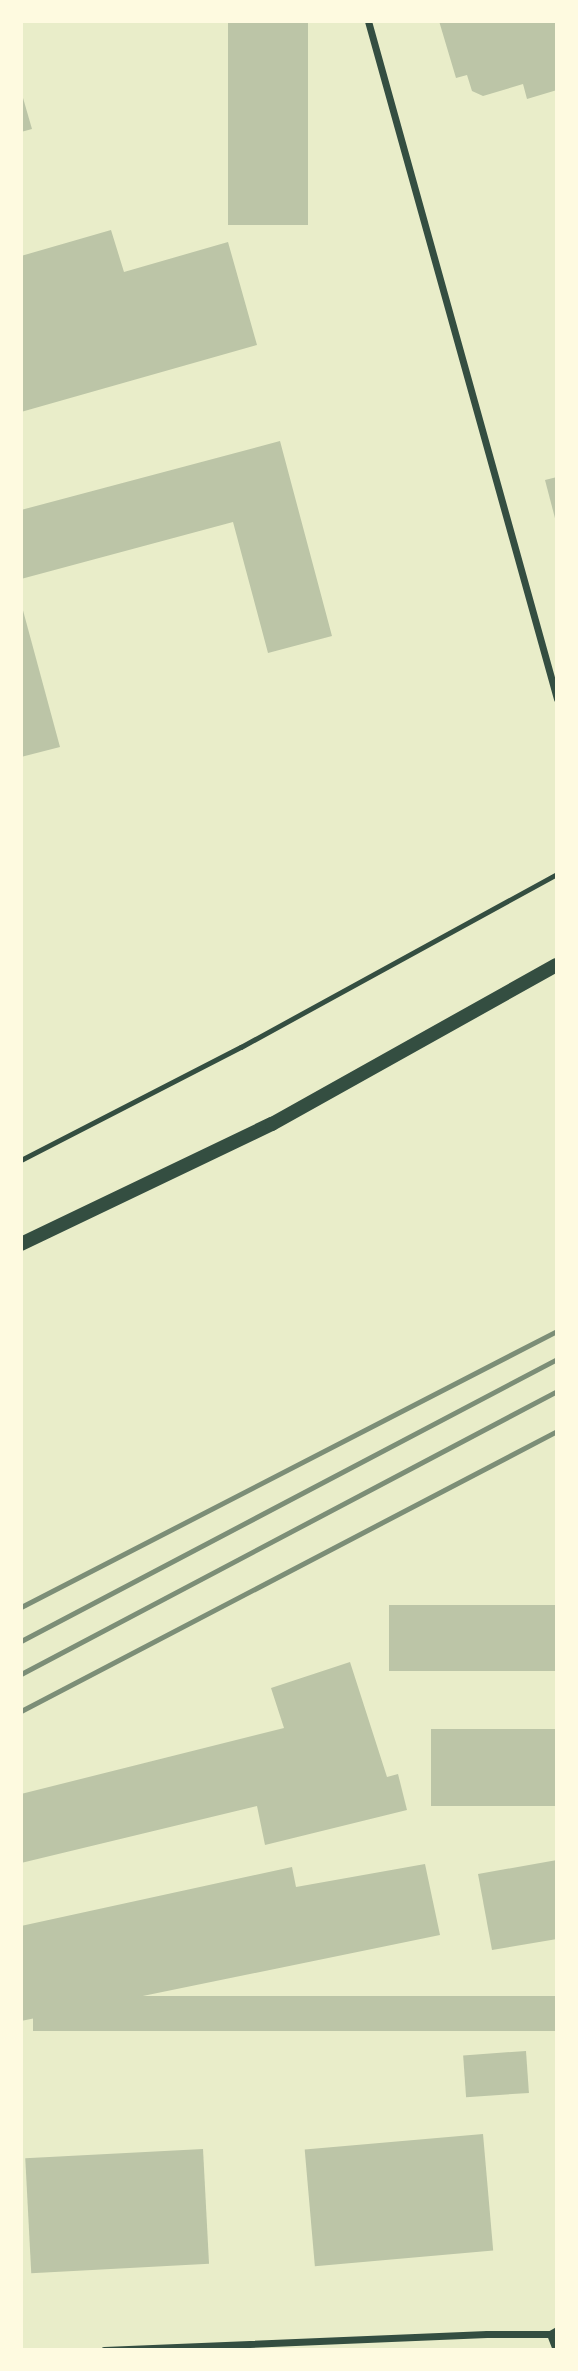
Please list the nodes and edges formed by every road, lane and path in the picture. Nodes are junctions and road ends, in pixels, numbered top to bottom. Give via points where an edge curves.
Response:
1 (368, 21) edge
2 (557, 699) edge
3 (557, 874) edge
4 (557, 965) edge
5 (21, 1160) edge
6 (21, 1244) edge
7 (554, 2332) edge
8 (104, 2350) edge
9 (556, 2350) edge

1 - 2 street
3 - 5 path via 241,1048
4 - 6 main road via 272,1124
7 - 8 street
7 - 9 street

